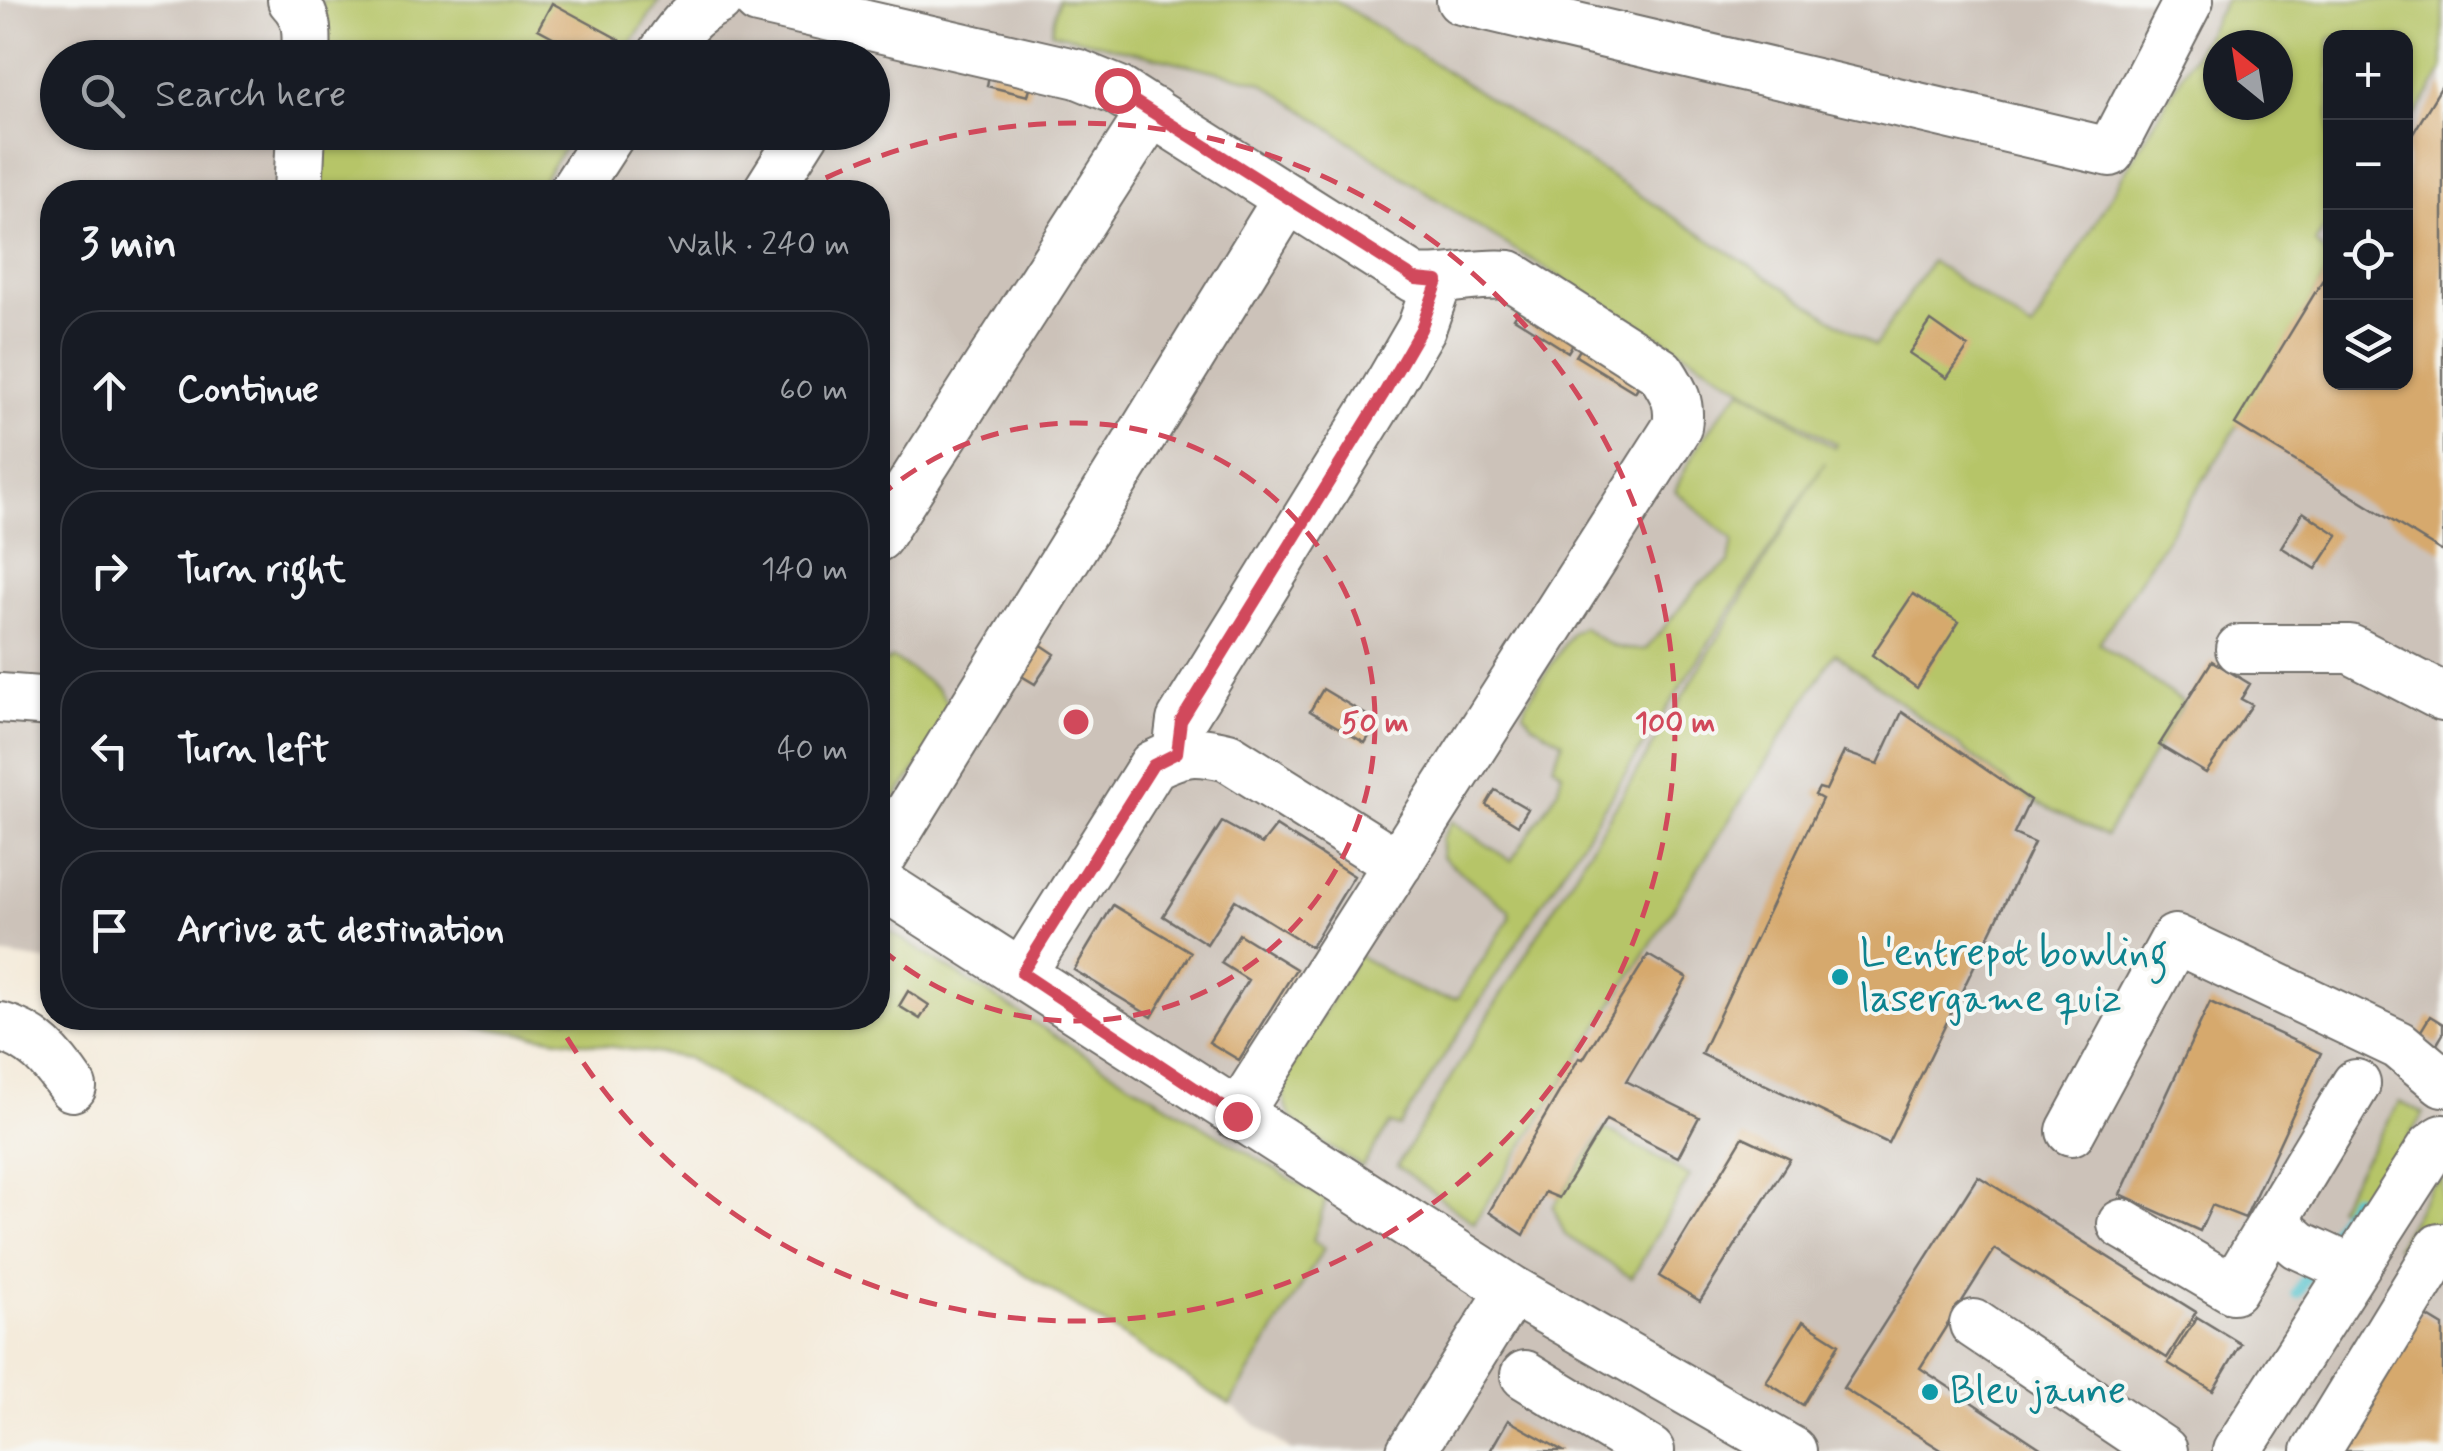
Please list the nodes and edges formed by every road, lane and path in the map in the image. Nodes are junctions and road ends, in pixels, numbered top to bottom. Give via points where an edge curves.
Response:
1 (292, 0) edge
2 (718, 0) edge
3 (758, 0) edge
4 (1461, 0) edge
5 (2189, 0) edge
6 (307, 40) edge
7 (671, 40) edge
8 (857, 40) edge
9 (890, 46) edge
10 (1152, 110) junction
11 (301, 150) edge
12 (600, 150) edge
13 (793, 150) edge
14 (299, 180) edge
15 (581, 180) edge
16 (774, 180) edge
17 (1288, 198) junction
18 (1438, 281) junction
19 (890, 518) edge
20 (2240, 649) dead end
21 (2443, 697) edge
22 (0, 698) edge
23 (40, 701) edge
24 (1177, 753) junction
25 (890, 845) edge
26 (1398, 864) junction
27 (890, 890) edge
28 (1022, 973) junction
29 (0, 1027) edge
30 (2443, 1082) edge
31 (2356, 1084) dead end
32 (72, 1087) dead end
33 (1237, 1116) junction
34 (2071, 1130) dead end
35 (2443, 1139) edge
36 (2273, 1222) junction
37 (2122, 1224) dead end
38 (2443, 1248) edge
39 (2351, 1269) junction
40 (1512, 1290) junction
41 (1974, 1324) dead end
42 (1525, 1376) dead end
43 (1411, 1451) edge
44 (1650, 1451) edge
45 (1792, 1451) edge
46 (2163, 1451) edge
47 (2237, 1451) edge
48 (2316, 1451) edge

1 - 6 street via 303,11
2 - 7 street via 699,9
3 - 8 street
4 - 5 street via 2110,152
9 - 10 street via 1078,74
10 - 17 street
10 - 19 street
11 - 14 street
12 - 15 street
13 - 16 street
17 - 18 street via 1416,279
17 - 25 street
18 - 24 street via 1412,345 1181,721
18 - 26 street via 1484,272 1509,275 1661,372 1680,411 1677,427
20 - 21 street via 2350,649
22 - 23 street
24 - 26 street via 1204,750 1228,757
24 - 28 street via 1153,765
26 - 33 street
27 - 28 street
28 - 33 street
29 - 32 street via 22,1033 54,1060
30 - 34 street via 2399,1045 2174,939
31 - 36 street
33 - 40 street
35 - 39 street
36 - 37 street via 2233,1289
36 - 39 street
38 - 48 street
39 - 47 street
40 - 43 street
40 - 45 street
41 - 46 street
42 - 44 street

